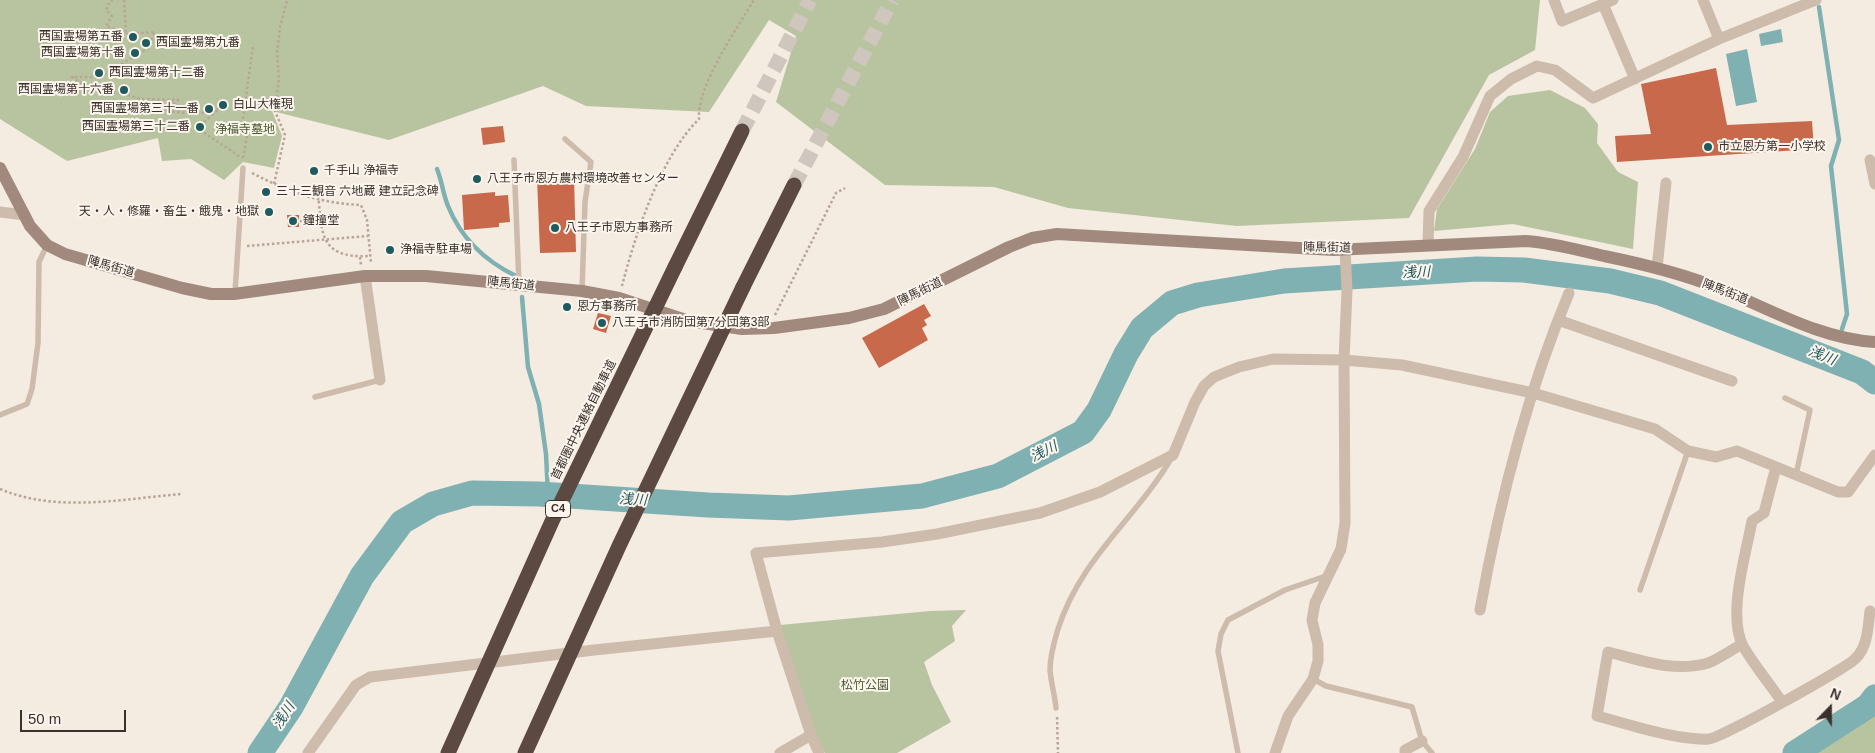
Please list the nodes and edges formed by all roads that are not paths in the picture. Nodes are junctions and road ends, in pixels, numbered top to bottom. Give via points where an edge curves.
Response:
1 (1554, 0) edge
2 (1703, 0) edge
3 (1816, 0) edge
4 (1608, 2) edge
5 (1719, 39) junction
6 (1635, 79) junction
7 (742, 131) tunnel mouth
8 (565, 140) dead end
9 (514, 160) dead end
10 (1870, 160) dead end
11 (0, 168) edge
12 (243, 168) road end
13 (1666, 183) dead end
14 (1875, 184) edge
15 (794, 185) tunnel mouth
16 (0, 212) edge
17 (25, 215) junction
18 (47, 245) junction
19 (1428, 245) junction
20 (1346, 254) junction
21 (1657, 268) junction
22 (365, 276) junction
23 (519, 284) junction
24 (582, 292) junction
25 (1569, 293) dead end
26 (234, 294) junction
27 (1558, 320) junction
28 (1875, 342) edge
29 (1344, 360) junction
30 (380, 380) joint
31 (1732, 381) dead end
32 (1533, 393) junction
33 (315, 397) dead end
34 (1785, 398) dead end
35 (0, 415) edge
36 (1688, 451) junction
37 (1173, 455) junction
38 (1875, 455) edge
39 (1776, 466) junction
40 (1796, 475) junction
41 (1326, 576) junction
42 (1640, 590) dead end
43 (1480, 610) dead end
44 (1870, 611) dead end
45 (777, 631) junction
46 (1742, 644) junction
47 (1312, 679) junction
48 (1782, 702) junction
49 (1056, 708) road end
50 (810, 735) junction
51 (1422, 740) junction
52 (308, 753) edge
53 (448, 753) edge
54 (525, 753) edge
55 (780, 753) edge
56 (820, 753) edge
57 (1238, 753) edge
58 (1275, 753) edge
59 (1405, 753) edge
60 (1432, 753) edge

1 - 4 street via 1562,20
2 - 5 street
3 - 5 street
4 - 6 street
5 - 6 street
6 - 19 street via 1593,98 1555,70 1537,66 1511,78 1490,96 1463,157 1429,211
7 - 53 highway, 首都圏中央連絡自動車道 / C4, bridge via 554,519
8 - 24 lane via 591,162 585,202
9 - 23 lane
10 - 14 street
11 - 17 main road, 陣馬街道
12 - 26 lane
13 - 21 street
15 - 54 highway, bridge via 619,546
16 - 17 street
17 - 18 main road, 陣馬街道
18 - 26 main road, 陣馬街道 via 65,254 182,288 211,294
18 - 35 lane via 39,262 38,343 28,404
19 - 20 main road, 陣馬街道
19 - 21 main road, 陣馬街道 via 1547,243
20 - 24 main road, 陣馬街道 via 1057,234 1032,238 1009,247 884,309 848,318 774,328 709,325 619,298
20 - 29 street
21 - 28 main road, 陣馬街道 via 1716,287 1816,329
22 - 23 main road, 陣馬街道 via 426,276
22 - 26 main road, 陣馬街道
22 - 30 street
23 - 24 main road, 陣馬街道
25 - 27 street
27 - 31 street
27 - 32 street
29 - 32 street via 1402,365
29 - 37 street via 1273,359 1214,377 1204,386 1195,402
29 - 41 street via 1344,524 1341,549
30 - 33 lane
32 - 36 street via 1655,430
32 - 43 street via 1492,546
34 - 40 lane via 1810,410
36 - 39 street via 1716,457 1737,451
36 - 42 lane
37 - 45 street via 1100,492 1040,513 882,542 756,552
37 - 49 lane via 1149,491 1082,575 1062,615 1050,670
38 - 40 street via 1848,492 1838,492
39 - 40 street
39 - 46 street via 1764,513 1752,521 1738,595 1737,624
41 - 47 street via 1312,620 1318,661
41 - 57 lane via 1285,590 1228,620 1221,634 1218,651
44 - 48 street via 1867,638 1856,658
45 - 50 street
45 - 52 street via 370,677 356,685
46 - 48 street
46 - 48 street via 1709,662 1687,667 1668,667 1608,652 1597,716 1672,734 1712,739
47 - 51 lane via 1326,686 1412,707
47 - 58 street via 1288,716
50 - 55 street
50 - 56 street
51 - 59 street
51 - 60 lane

